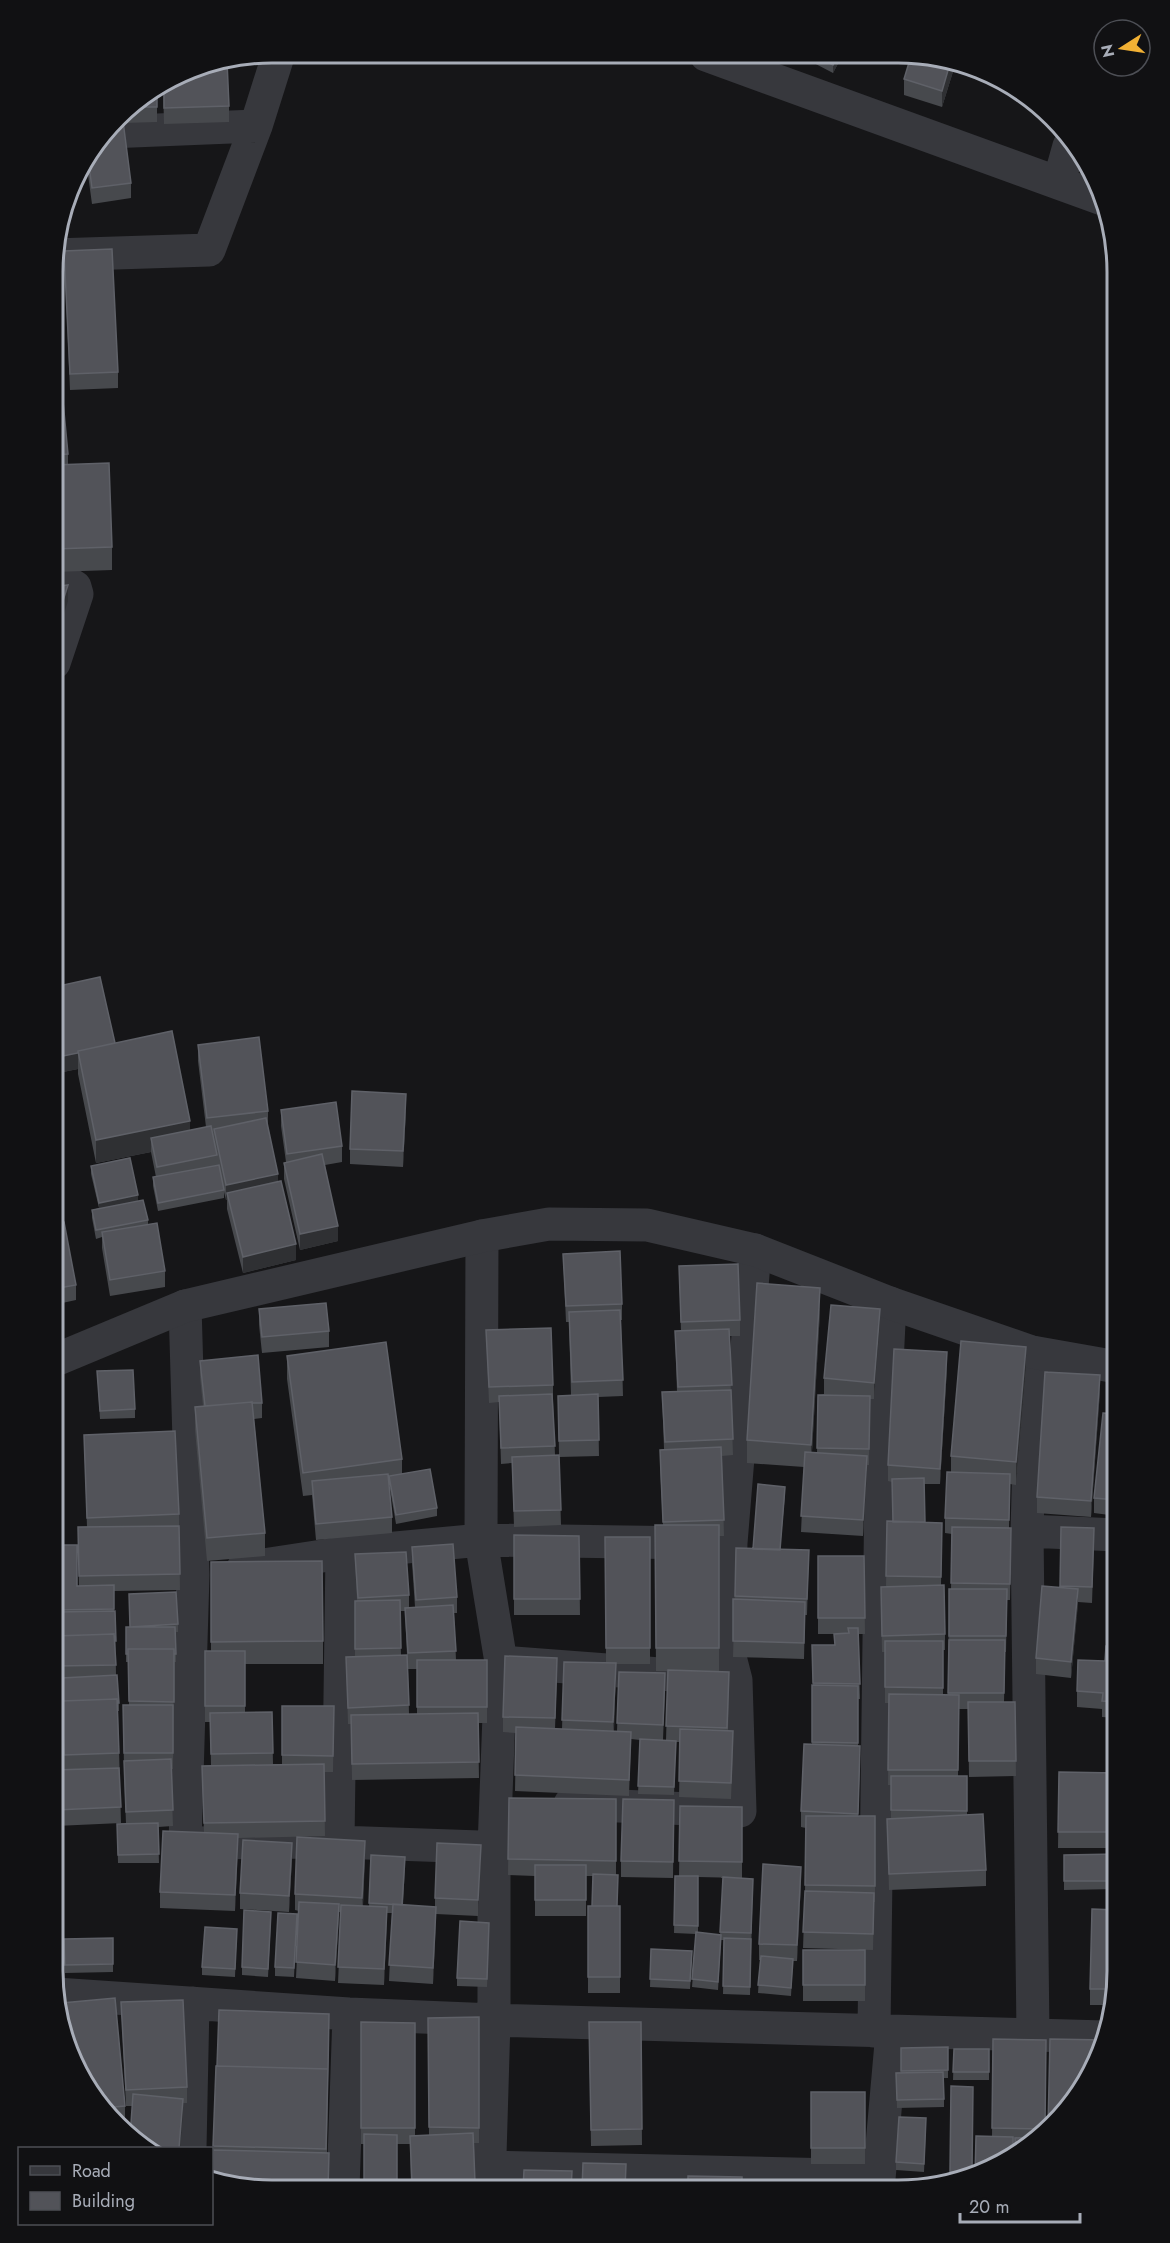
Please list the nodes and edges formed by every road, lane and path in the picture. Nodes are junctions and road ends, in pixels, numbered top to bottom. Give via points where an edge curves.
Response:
1 (276, 63) edge
2 (728, 63) edge
3 (256, 126) junction
4 (117, 132) edge
5 (1068, 150) edge
6 (1059, 182) junction
7 (1092, 195) edge
8 (64, 255) edge
9 (63, 582) edge
10 (63, 636) edge
11 (482, 1236) junction
12 (755, 1250) junction
13 (890, 1303) junction
14 (185, 1306) junction
15 (1032, 1352) junction
16 (63, 1356) edge
17 (1107, 1364) edge
18 (1028, 1532) junction
19 (1107, 1535) edge
20 (482, 1540) junction
21 (731, 1543) junction
22 (342, 1553) junction
23 (193, 1575) junction
24 (501, 1662) junction
25 (736, 1680) junction
26 (520, 1802) junction
27 (338, 1842) junction
28 (494, 1848) junction
29 (65, 1995) edge
30 (193, 2002) junction
31 (349, 2014) junction
32 (494, 2020) junction
33 (883, 2032) junction
34 (1032, 2035) junction
35 (1096, 2037) edge
36 (190, 2147) edge
37 (489, 2178) edge
38 (343, 2180) edge
39 (645, 2180) edge
40 (879, 2180) edge

1 - 3 street
2 - 6 street
3 - 4 street
3 - 8 street via 209,250
5 - 6 street
6 - 7 street
9 - 10 street via 75,586 77,594
11 - 12 street via 549,1224 647,1225
11 - 14 street
11 - 20 street
12 - 13 street
12 - 21 street
13 - 15 street
13 - 33 street via 881,1484
14 - 16 street
14 - 23 street
15 - 17 street
15 - 18 street
18 - 19 street
18 - 34 street
20 - 21 street
20 - 22 street
20 - 24 street
21 - 25 street via 728,1649
22 - 23 street
22 - 27 street
23 - 27 street via 185,1843
24 - 25 street
24 - 26 street
25 - 26 street via 740,1811
26 - 28 street
27 - 28 street
28 - 32 street
29 - 30 street
30 - 31 street
30 - 36 street
31 - 32 street
31 - 38 street
32 - 33 street
32 - 37 street
33 - 34 street
33 - 40 street
34 - 35 street
37 - 39 street

